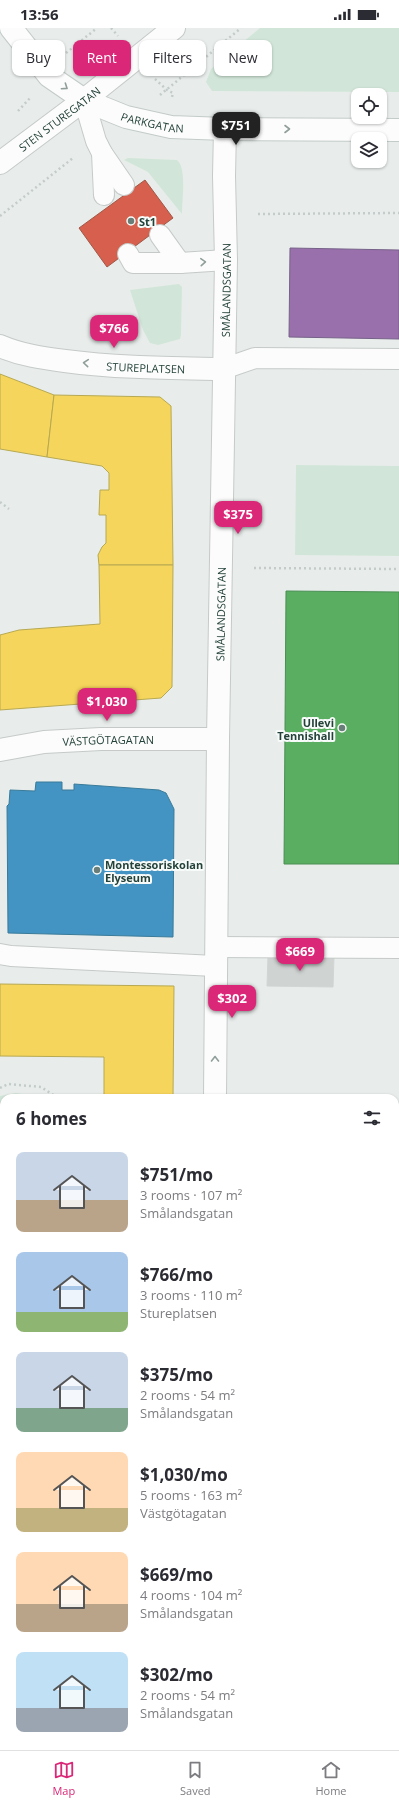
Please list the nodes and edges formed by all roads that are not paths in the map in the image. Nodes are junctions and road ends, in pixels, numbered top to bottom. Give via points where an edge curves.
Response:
1 (11, 28) edge
2 (174, 28) edge
3 (84, 100) junction
4 (225, 129) junction
5 (399, 130) edge
6 (102, 153) junction
7 (0, 163) edge
8 (124, 185) dead end
9 (104, 195) dead end
10 (160, 235) dead end
11 (128, 254) dead end
12 (226, 260) junction
13 (180, 263) junction
14 (0, 346) edge
15 (399, 359) edge
16 (223, 369) junction
17 (218, 739) junction
18 (0, 750) edge
19 (399, 948) edge
20 (216, 951) junction
21 (0, 954) edge
22 (215, 1094) edge

1 -> 3 street, PARKGATAN via 50,76
2 - 3 street, STEN STUREGATAN
3 - 4 street, PARKGATAN via 126,118 171,127
3 - 6 lane
3 - 7 street, STEN STUREGATAN
4 -> 5 street, PARKGATAN
4 - 12 street, SMÅLANDSGATAN
6 - 8 lane
6 - 9 lane
10 - 13 lane
11 - 13 lane via 132,263
13 -> 12 lane
12 - 16 street, SMÅLANDSGATAN
16 -> 14 street, STUREPLATSEN via 140,368 79,363 24,355
15 - 16 lane via 255,358
16 - 17 street, SMÅLANDSGATAN
17 - 18 street, VÄSTGÖTAGATAN via 101,739 44,742
17 - 20 street, SMÅLANDSGATAN
19 - 20 lane
20 - 21 lane via 11,956
22 -> 20 street, SMÅLANDSGATAN

